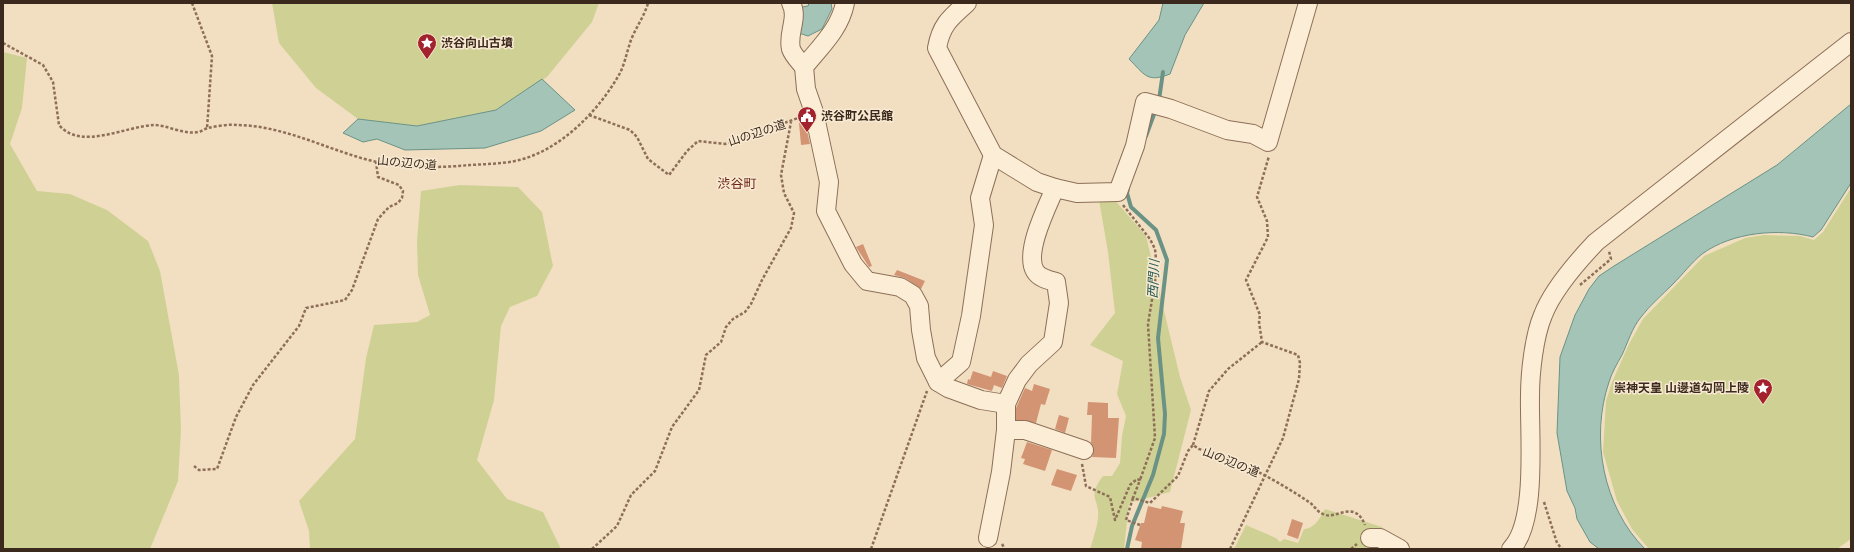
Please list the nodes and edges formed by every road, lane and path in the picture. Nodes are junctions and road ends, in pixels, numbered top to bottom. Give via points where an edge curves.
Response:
1 (192, 3) edge
2 (648, 3) edge
3 (791, 3) edge
4 (845, 3) edge
5 (967, 3) edge
6 (1308, 3) edge
7 (1851, 42) edge
8 (3, 43) edge
9 (804, 67) junction
10 (588, 115) junction
11 (207, 129) junction
12 (1268, 142) junction
13 (993, 155) junction
14 (376, 162) junction
15 (1054, 188) junction
16 (1118, 192) junction
17 (1608, 250) dead end
18 (1575, 291) dead end
19 (1262, 342) junction
20 (938, 382) junction
21 (1006, 404) junction
22 (1006, 430) junction
23 (1193, 445) junction
24 (1084, 450) joint
25 (194, 466) dead end
26 (1264, 474) junction
27 (1140, 480) junction
28 (1133, 498) junction
29 (1544, 500) dead end
30 (1139, 524) dead end
31 (988, 538) dead end
32 (1370, 538) joint
33 (592, 549) edge
34 (871, 549) edge
35 (1230, 549) edge
36 (1400, 549) edge
37 (1511, 549) edge
38 (1562, 549) edge

1 - 11 path via 212,56
2 - 10 path via 621,71 608,93
3 - 9 street via 795,10 790,36 791,50
4 - 9 street via 843,16
5 - 13 street via 951,17 940,33 937,48
6 - 12 street
7 - 37 street via 1596,242 1567,274 1543,315 1533,358 1530,394 1529,503 1522,530
8 - 11 path, 山の辺の道 via 43,65 53,82 59,125 62,129 85,137 156,125 170,130 198,132
9 - 20 street via 806,89 814,112 829,182 826,211 852,264 867,281 900,287 913,295 919,306 926,358
10 - 14 path, 山の辺の道 via 552,146 515,161 454,167 420,167
10 - 33 path, 山の辺の道 via 630,130 637,137 648,159 669,175 698,141 725,144 791,122 781,174 784,193 794,213 791,228 751,304 726,327 721,342 706,355 699,390 672,427 655,471 631,496 617,526
11 - 14 path, 山の辺の道 via 238,125 265,129
12 - 16 street via 1253,134 1227,130 1145,102 1135,146
12 - 19 path via 1270,153 1257,197 1267,221 1268,237 1246,280 1260,315
13 - 15 street via 1037,182
13 - 20 street via 980,198 984,226 971,316 961,362
14 - 25 path via 378,177 399,185 403,190 402,198 378,219 352,290 345,300 306,308 299,326 254,385 236,417 217,469 199,470
15 - 16 street via 1077,193
15 - 21 street via 1039,225 1031,263 1035,272 1042,278 1056,282 1059,303 1053,342 1029,364 1017,380
16 - 27 path via 1122,205 1150,239 1155,249 1157,269 1148,324 1155,438
17 - 18 path via 1611,259
19 - 23 path via 1228,369 1208,391
19 - 26 path via 1298,355 1300,363 1299,380 1283,438
20 - 21 street via 981,400
20 - 34 path via 926,392
21 - 22 street
22 - 24 street via 1025,430
22 - 31 street
23 - 26 path, 山の辺の道 via 1199,450
23 - 28 path, 山の辺の道 via 1178,476 1157,497 1148,503
24 - 27 path via 1084,482 1086,486 1110,497 1116,520 1130,485 1137,479
26 - 32 path, 山の辺の道 via 1310,503 1322,514 1330,516 1348,512 1359,516
26 - 35 path
27 - 28 path
28 - 30 path via 1126,520
29 - 38 path via 1557,543
32 - 36 street via 1380,538

